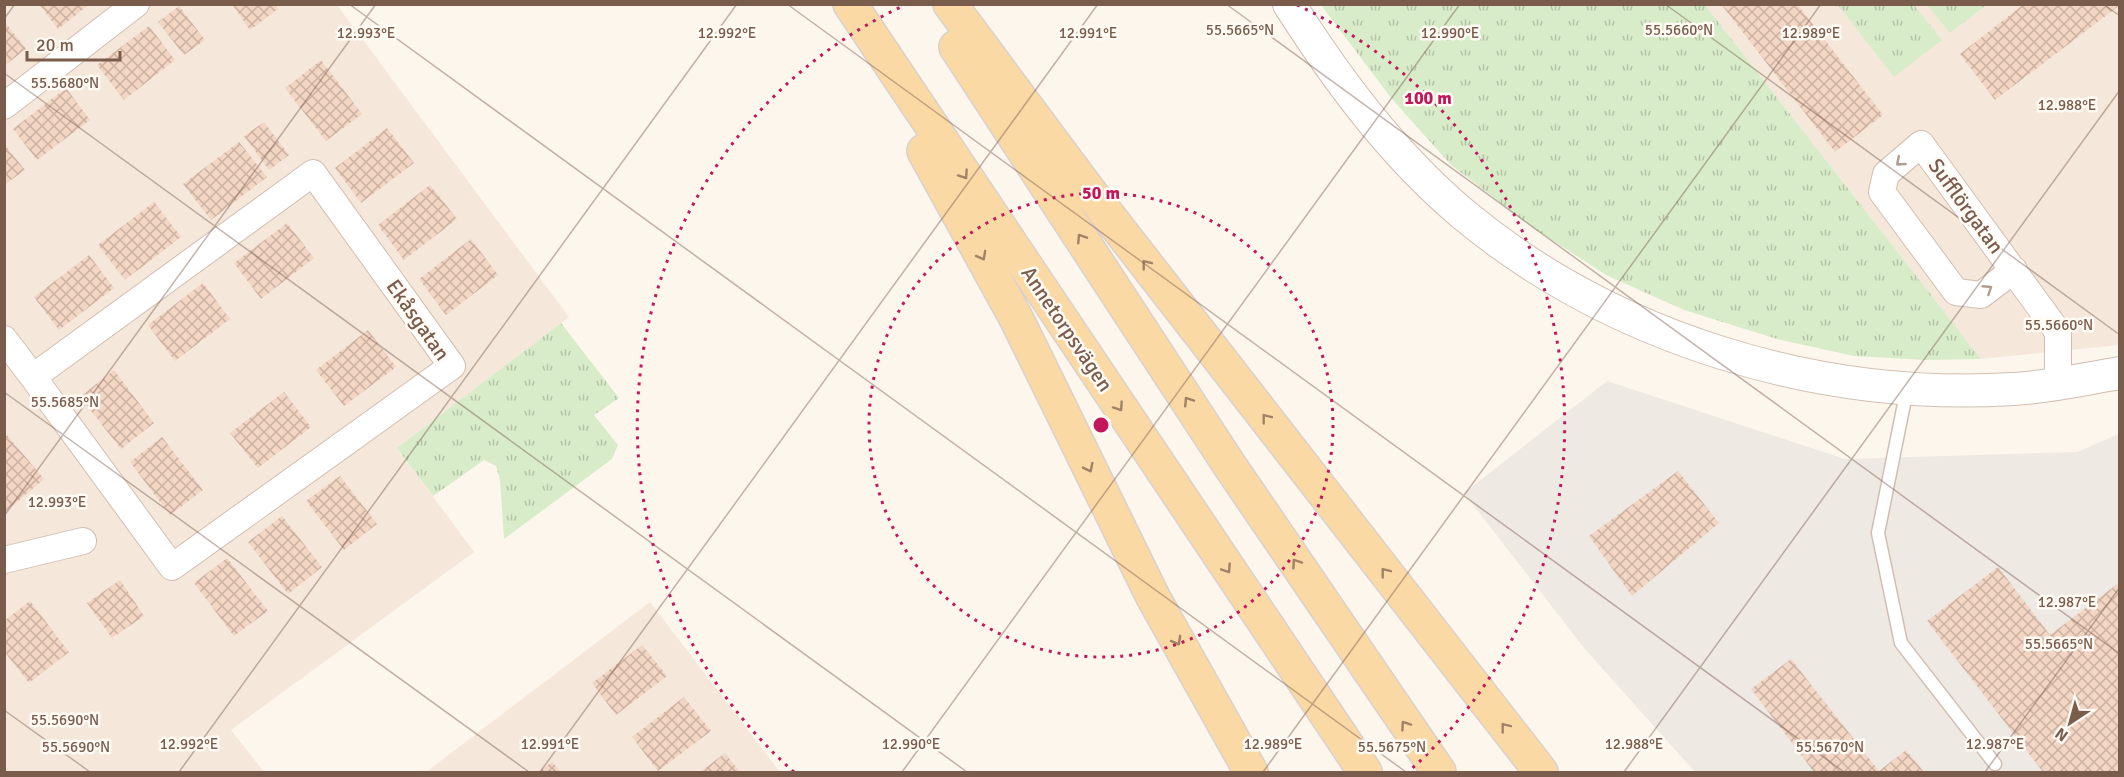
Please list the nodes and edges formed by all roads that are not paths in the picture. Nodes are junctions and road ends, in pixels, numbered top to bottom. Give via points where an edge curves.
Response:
1 (136, 4) edge
2 (839, 4) edge
3 (850, 4) edge
4 (928, 4) edge
5 (950, 4) edge
6 (1289, 4) edge
7 (4, 106) edge
8 (2014, 270) junction
9 (4, 339) edge
10 (2120, 373) edge
11 (33, 378) junction
12 (2058, 385) junction
13 (1907, 389) junction
14 (83, 541) dead end
15 (4, 560) edge
16 (1995, 764) dead end
17 (1251, 772) edge
18 (1365, 772) edge
19 (1438, 772) edge
20 (1541, 772) edge

1 - 7 street
2 -> 17 main road via 1016,318 1153,597
3 -> 18 main road, Annetorpsvägen
19 -> 4 main road via 1230,466
20 -> 5 main road via 1086,187
6 - 13 street via 1364,112 1411,165 1464,214 1572,288 1719,352 1834,380
8 -> 8 street, Sufflörgatan via 1921,144 1886,174 1882,192 1956,292 1981,295
8 - 12 street, Sufflörgatan via 2058,332
9 - 11 street, Ekåsgatan
10 - 12 street
11 - 11 street, Ekåsgatan via 172,567 452,366 314,173
12 - 13 street via 2004,390
13 - 16 lane via 1878,533 1901,643
14 - 15 street

